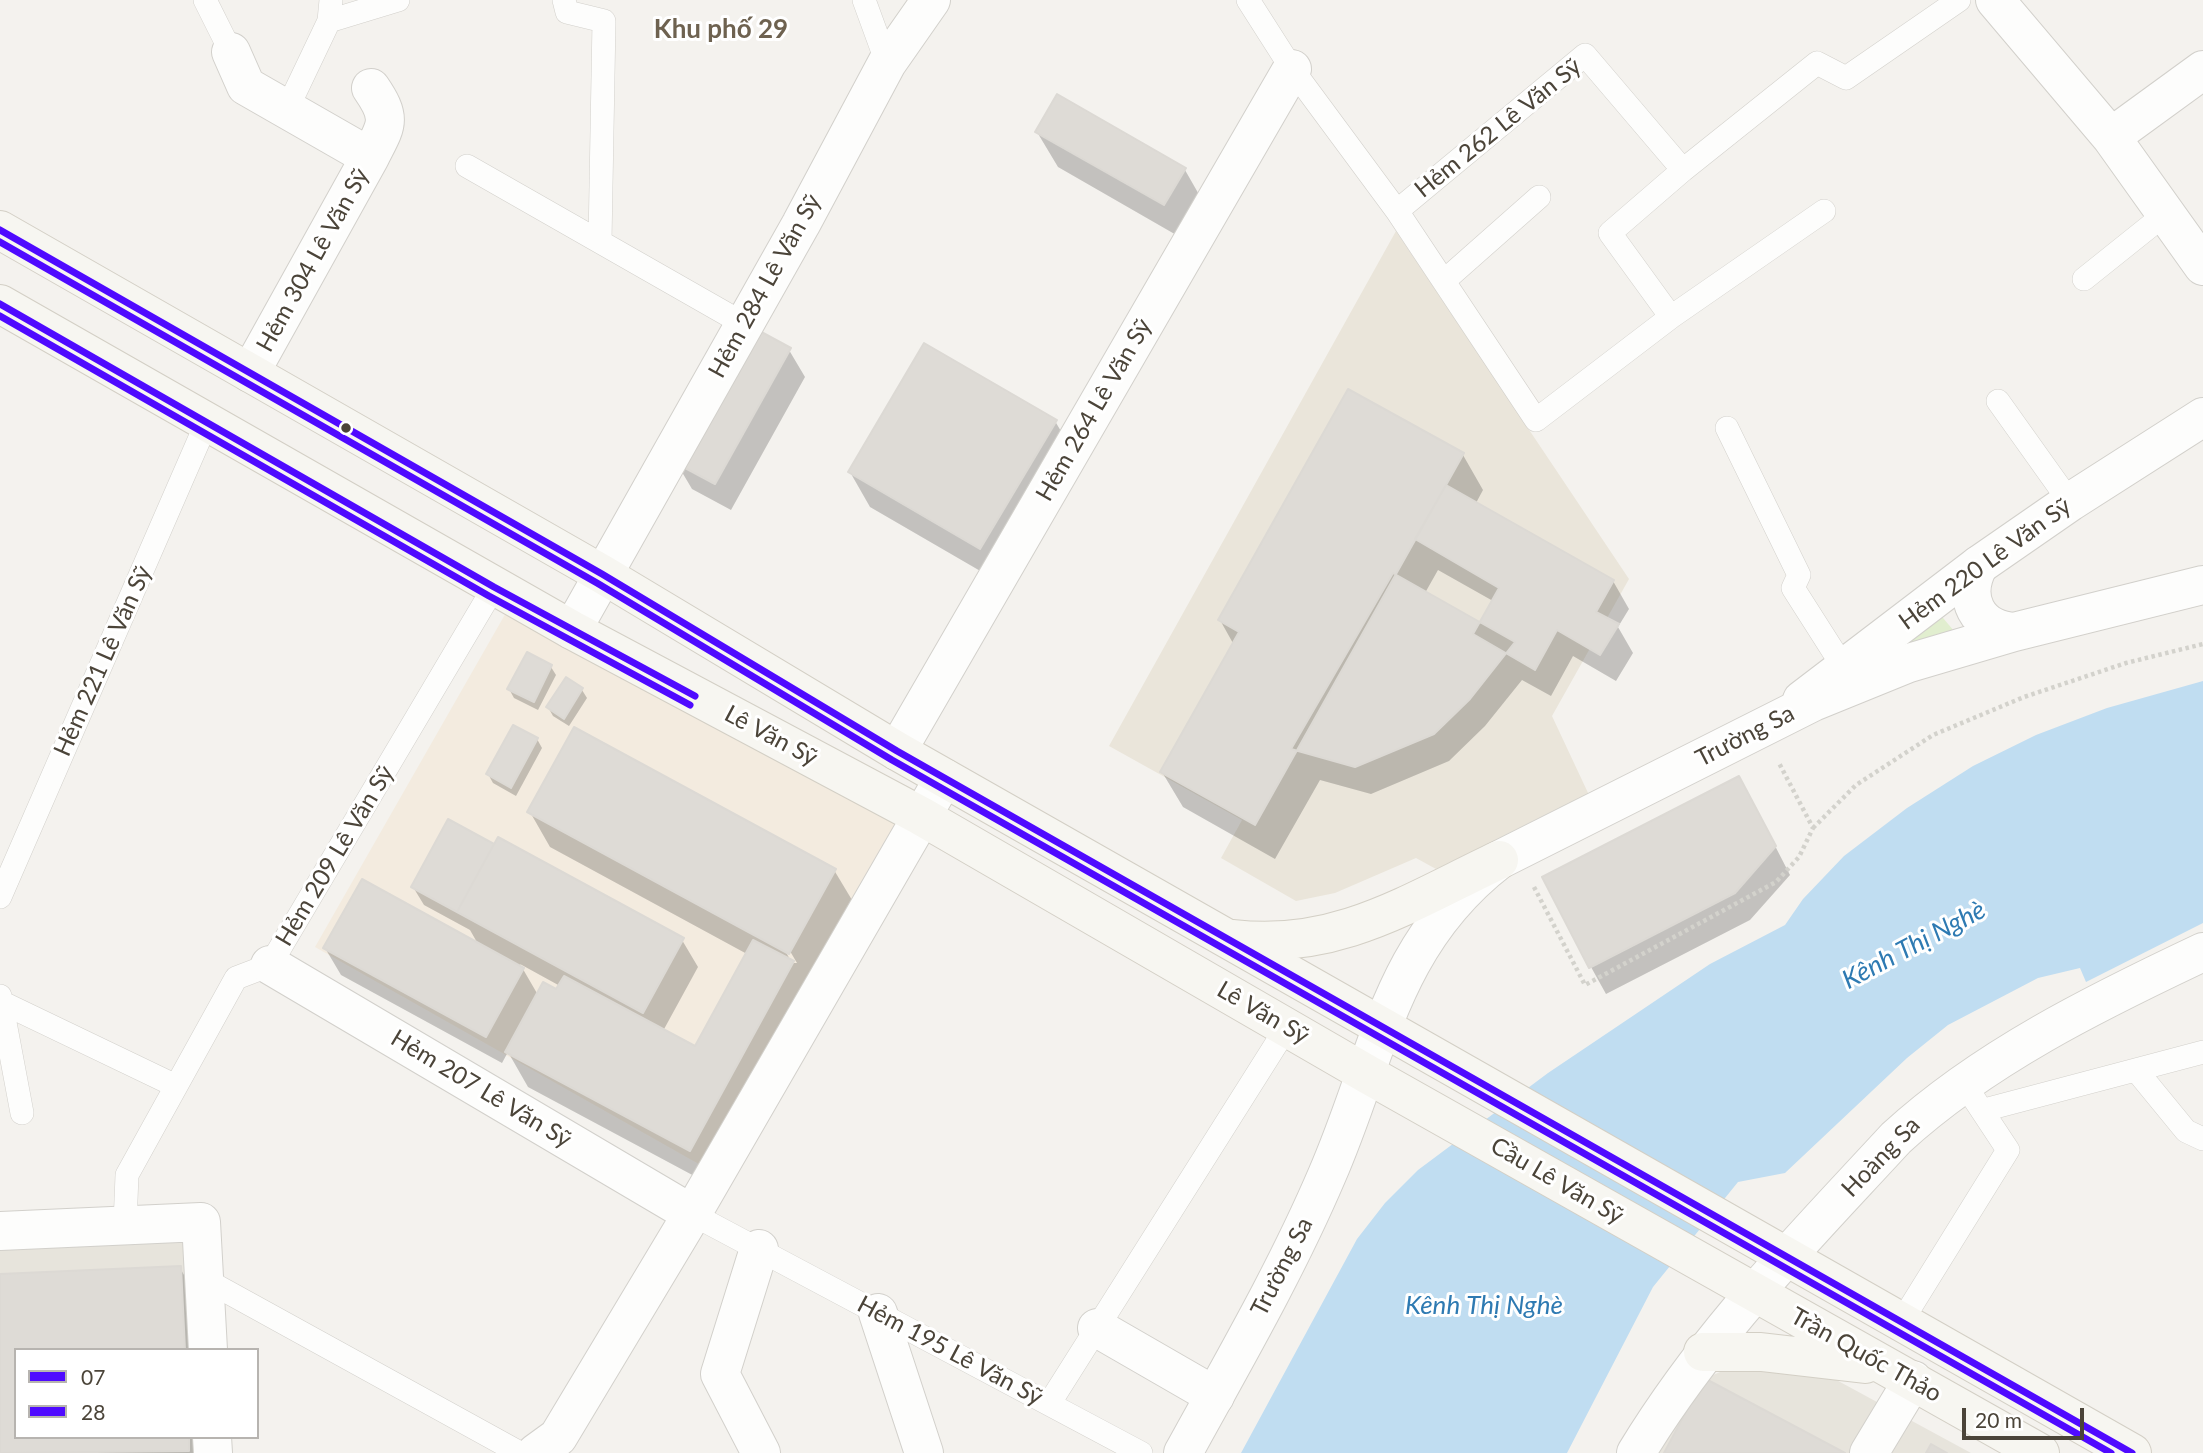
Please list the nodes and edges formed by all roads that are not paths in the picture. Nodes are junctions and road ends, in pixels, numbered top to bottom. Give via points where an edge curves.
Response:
1 (205, 0) edge
2 (398, 0) edge
3 (564, 0) edge
4 (864, 0) edge
5 (931, 0) edge
6 (1248, 0) edge
7 (1959, 0) edge
8 (1995, 0) edge
9 (330, 11) edge
10 (231, 52) joint
11 (887, 63) junction
12 (1292, 69) junction
13 (2203, 70) edge
14 (371, 88) dead end
15 (288, 107) junction
16 (2111, 137) junction
17 (370, 157) junction
18 (467, 166) dead end
19 (1684, 170) junction
20 (1539, 197) dead end
21 (1397, 211) junction
22 (1824, 211) dead end
23 (2164, 215) junction
24 (0, 229) edge
25 (600, 241) junction
26 (2203, 266) edge
27 (2084, 279) dead end
28 (1444, 281) junction
29 (0, 304) edge
30 (1671, 317) junction
31 (744, 324) junction
32 (250, 373) junction
33 (1998, 401) dead end
34 (2203, 417) edge
35 (206, 424) junction
36 (1727, 428) dead end
37 (2070, 502) junction
38 (1979, 565) junction
39 (602, 574) junction
40 (2203, 585) edge
41 (494, 587) junction
42 (572, 630) junction
43 (2014, 632) junction
44 (1844, 668) junction
45 (1773, 722) junction
46 (897, 751) junction
47 (944, 778) junction
48 (921, 816) junction
49 (1514, 868) junction
50 (0, 897) edge
51 (1226, 938) junction
52 (2203, 952) edge
53 (270, 965) junction
54 (1, 999) edge
55 (1287, 1027) junction
56 (1383, 1027) junction
57 (2203, 1052) edge
58 (1447, 1065) joint
59 (2136, 1070) junction
60 (1367, 1074) junction
61 (176, 1086) junction
62 (1973, 1096) junction
63 (1423, 1105) joint
64 (22, 1112) dead end
65 (2203, 1139) edge
66 (692, 1214) junction
67 (1723, 1223) joint
68 (125, 1225) junction
69 (0, 1231) edge
70 (759, 1249) junction
71 (1692, 1258) joint
72 (1785, 1258) junction
73 (204, 1279) junction
74 (1755, 1293) junction
75 (878, 1313) junction
76 (1900, 1324) junction
77 (1097, 1328) junction
78 (208, 1348) edge
79 (1703, 1352) junction
80 (1902, 1374) junction
81 (1215, 1396) junction
82 (1049, 1405) junction
83 (520, 1453) edge
84 (536, 1453) edge
85 (761, 1453) edge
86 (924, 1453) edge
87 (1141, 1453) edge
88 (1183, 1453) edge
89 (1636, 1453) edge
90 (1869, 1453) edge
91 (2040, 1453) edge
92 (2132, 1453) edge

1 - 10 lane
2 - 9 lane
3 - 25 lane via 567,12 604,21
4 - 11 lane
5 - 11 street, Hẻm 284 Lê Văn Sỹ
6 - 12 lane, Hẻm 262 Lê Văn Sỹ
7 - 19 lane via 1846,78 1817,63
8 - 16 street
9 - 15 lane
10 - 15 street, Hẻm 304 Lê Văn Sỹ via 246,86
11 - 31 street, Hẻm 284 Lê Văn Sỹ
12 - 21 lane, Hẻm 262 Lê Văn Sỹ
12 - 46 street, Hẻm 264 Lê Văn Sỹ
13 - 16 street
14 - 17 street via 386,109 385,128
15 - 17 street, Hẻm 304 Lê Văn Sỹ
16 - 23 street
17 - 32 street, Hẻm 304 Lê Văn Sỹ
18 - 25 lane
19 - 21 lane, Hẻm 262 Lê Văn Sỹ via 1585,55
19 - 30 lane via 1611,233
20 - 28 lane
21 - 28 lane, Hẻm 262 Lê Văn Sỹ
22 - 30 lane
23 - 26 street
23 - 27 lane
24 - 32 main road, Lê Văn Sỹ
25 - 31 lane
28 - 30 lane, Hẻm 262 Lê Văn Sỹ via 1536,420
29 - 35 main road, Lê Văn Sỹ
31 - 39 street, Hẻm 284 Lê Văn Sỹ
32 - 39 main road, Lê Văn Sỹ
33 - 37 lane
34 - 37 street, Hẻm 220 Lê Văn Sỹ
35 - 41 main road, Lê Văn Sỹ
35 - 50 lane, Hẻm 221 Lê Văn Sỹ
36 - 44 lane via 1799,575 1793,588
37 - 38 street, Hẻm 220 Lê Văn Sỹ
38 - 43 street via 1971,587 1973,609 1989,625
38 - 44 street, Hẻm 220 Lê Văn Sỹ
39 - 42 street, Hẻm 284 Lê Văn Sỹ
39 - 46 main road, Lê Văn Sỹ
40 - 43 street, Trường Sa
41 - 42 main road, Lê Văn Sỹ
41 - 53 lane, Hẻm 209 Lê Văn Sỹ
42 - 48 main road, Lê Văn Sỹ
43 - 45 street, Trường Sa via 1909,663
44 - 45 street, Hẻm 220 Lê Văn Sỹ
45 - 49 street, Trường Sa
46 - 47 main road, Lê Văn Sỹ
47 - 48 street
47 - 51 main road, Lê Văn Sỹ
48 - 55 main road, Lê Văn Sỹ
48 - 66 street
49 - 51 main road via 1333,934 1285,941
49 - 56 street, Trường Sa via 1472,880 1434,923 1407,968
51 - 56 main road, Lê Văn Sỹ
52 - 62 street, Hoàng Sa via 2002,1058
53 - 61 lane, Hẻm 209 Lê Văn Sỹ via 236,978
53 - 66 street, Hẻm 207 Lê Văn Sỹ
54 - 61 lane
54 - 64 lane
55 - 60 main road, Lê Văn Sỹ
55 - 77 lane
56 - 58 main road, Lê Văn Sỹ
56 - 60 street, Trường Sa
57 - 59 lane
58 - 67 main road, Cầu Lê Văn Sỹ
59 - 62 lane
59 - 65 lane via 2186,1132
60 - 63 main road, Lê Văn Sỹ
60 - 81 street, Trường Sa via 1301,1231
61 - 68 lane, Hẻm 209 Lê Văn Sỹ via 127,1175
62 - 72 street, Hoàng Sa via 1896,1138
62 - 76 lane via 2008,1150
63 - 71 main road, Cầu Lê Văn Sỹ
66 - 70 lane, Hẻm 195 Lê Văn Sỹ
66 - 84 street via 558,1437
67 - 72 main road, Trần Quốc Thảo
68 - 69 street
68 - 73 street via 201,1222
70 - 75 lane, Hẻm 195 Lê Văn Sỹ
70 - 85 street via 720,1374
71 - 74 main road, Trần Quốc Thảo
72 - 74 street, Hoàng Sa
72 - 76 main road, Trần Quốc Thảo
73 - 78 street
73 - 83 lane
74 - 79 street, Hoàng Sa
74 - 80 main road, Trần Quốc Thảo
75 - 82 lane, Hẻm 195 Lê Văn Sỹ
75 - 86 street
76 - 92 main road, Trần Quốc Thảo
77 - 81 street
77 - 82 lane
79 - 80 main road via 1789,1354
79 - 89 street, Hoàng Sa
80 - 90 street
80 - 91 main road, Trần Quốc Thảo
81 - 88 street, Trường Sa
82 - 87 lane, Hẻm 195 Lê Văn Sỹ

